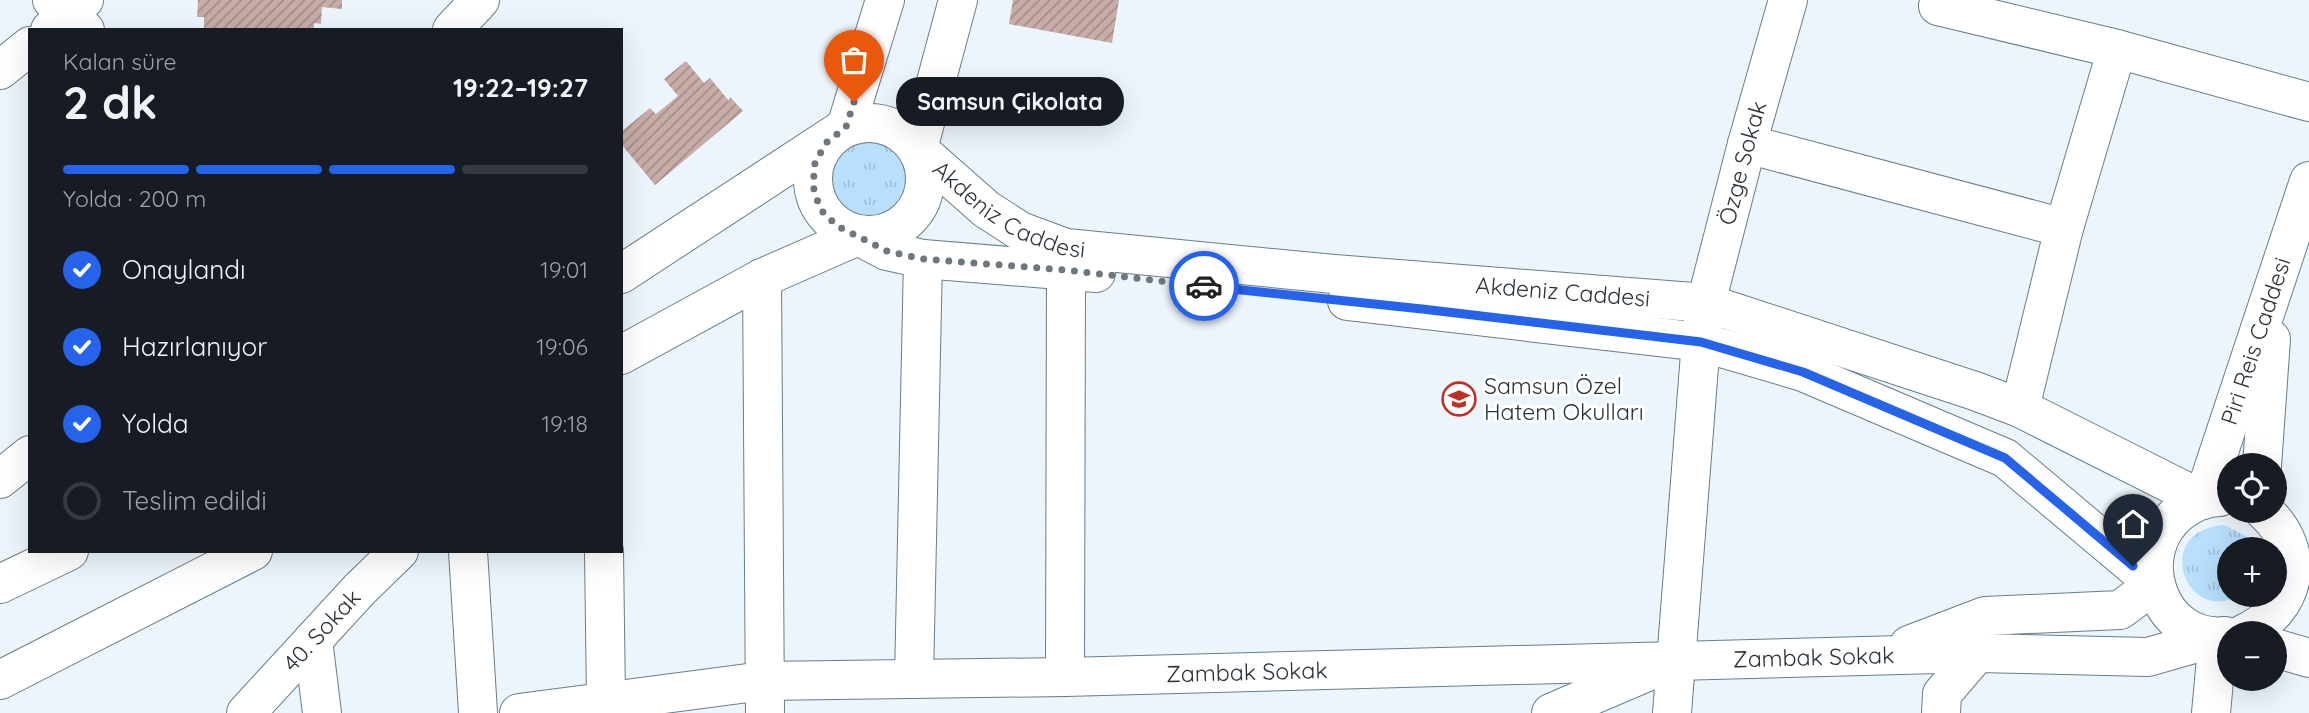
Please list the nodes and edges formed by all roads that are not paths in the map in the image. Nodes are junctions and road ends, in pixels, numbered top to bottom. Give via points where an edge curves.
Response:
1 (480, 0) edge
2 (885, 0) edge
3 (958, 0) edge
4 (1788, 0) edge
5 (1938, 6) dead end
6 (454, 28) edge
7 (28, 48) edge
8 (2117, 49) junction
9 (0, 70) edge
10 (2309, 103) edge
11 (846, 127) junction
12 (1747, 144) junction
13 (918, 149) junction
14 (2309, 181) edge
15 (2064, 228) junction
16 (858, 236) junction
17 (923, 259) junction
18 (1066, 270) junction
19 (623, 273) edge
20 (762, 278) junction
21 (2274, 284) junction
22 (1703, 324) junction
23 (623, 354) edge
24 (2020, 408) junction
25 (2263, 453) edge
26 (28, 457) edge
27 (0, 479) edge
28 (2216, 499) edge
29 (2285, 528) edge
30 (65, 553) edge
31 (249, 553) edge
32 (397, 553) edge
33 (468, 553) edge
34 (604, 553) edge
35 (0, 584) edge
36 (2155, 584) junction
37 (2266, 621) edge
38 (2217, 634) edge
39 (2217, 638) edge
40 (313, 640) junction
41 (2287, 652) edge
42 (1977, 653) junction
43 (1881, 655) junction
44 (2309, 658) edge
45 (1676, 660) junction
46 (1065, 677) junction
47 (914, 679) junction
48 (0, 680) edge
49 (2217, 688) edge
50 (764, 697) edge
51 (606, 701) junction
52 (246, 713) edge
53 (322, 713) edge
54 (478, 713) edge
55 (519, 713) edge
56 (1552, 713) edge
57 (1672, 713) edge
58 (1941, 713) edge
59 (2211, 713) edge

1 - 6 street
2 - 11 street
3 - 13 street
4 - 12 street, Özge Sokak
5 - 8 street
7 - 9 street
8 - 10 street
8 - 15 street
11 - 13 street via 886,125 904,134
11 - 16 street via 827,142 815,162 813,186 820,209 837,226
11 - 19 street
12 - 15 street
12 - 22 street, Özge Sokak
13 - 16 street via 926,185 921,204 895,230
13 - 22 street, Akdeniz Caddesi via 986,209 1020,231 1066,248 1334,274
14 - 21 street, Piri Reis Caddesi
15 - 24 street
16 - 17 street, Akdeniz Caddesi via 887,251
16 - 20 street
17 - 18 street, Akdeniz Caddesi
17 - 47 street
18 - 22 street, Akdeniz Caddesi via 1422,309
18 - 46 street
20 - 23 street
20 - 50 street
21 - 25 street
21 - 28 street, Piri Reis Caddesi
22 - 24 street, Akdeniz Caddesi
22 - 36 street, Akdeniz Caddesi via 2005,458
22 - 45 street, Özge Sokak
24 - 28 street, Akdeniz Caddesi
26 - 27 street
28 - 36 street via 2190,505 2171,520 2158,540
29 - 37 street, Zambak Sokak via 2293,568 2288,592
30 - 35 street
31 - 48 street
32 - 40 street, 40. Sokak
33 - 54 street
34 - 51 street
36 - 38 street via 2178,621 2197,632
36 - 43 street via 2120,610 1985,616
39 - 42 street, Zambak Sokak via 2148,657
40 - 52 street, 40. Sokak
40 - 53 street
41 - 44 street
42 - 43 street, Zambak Sokak
42 - 58 street via 1942,694
43 - 45 street, Zambak Sokak
45 - 46 street, Zambak Sokak
45 - 56 street
45 - 57 street, Özge Sokak
46 - 47 street, Zambak Sokak
47 - 50 street, Zambak Sokak
49 - 59 street
50 - 51 street, Zambak Sokak
51 - 55 street, Zambak Sokak

